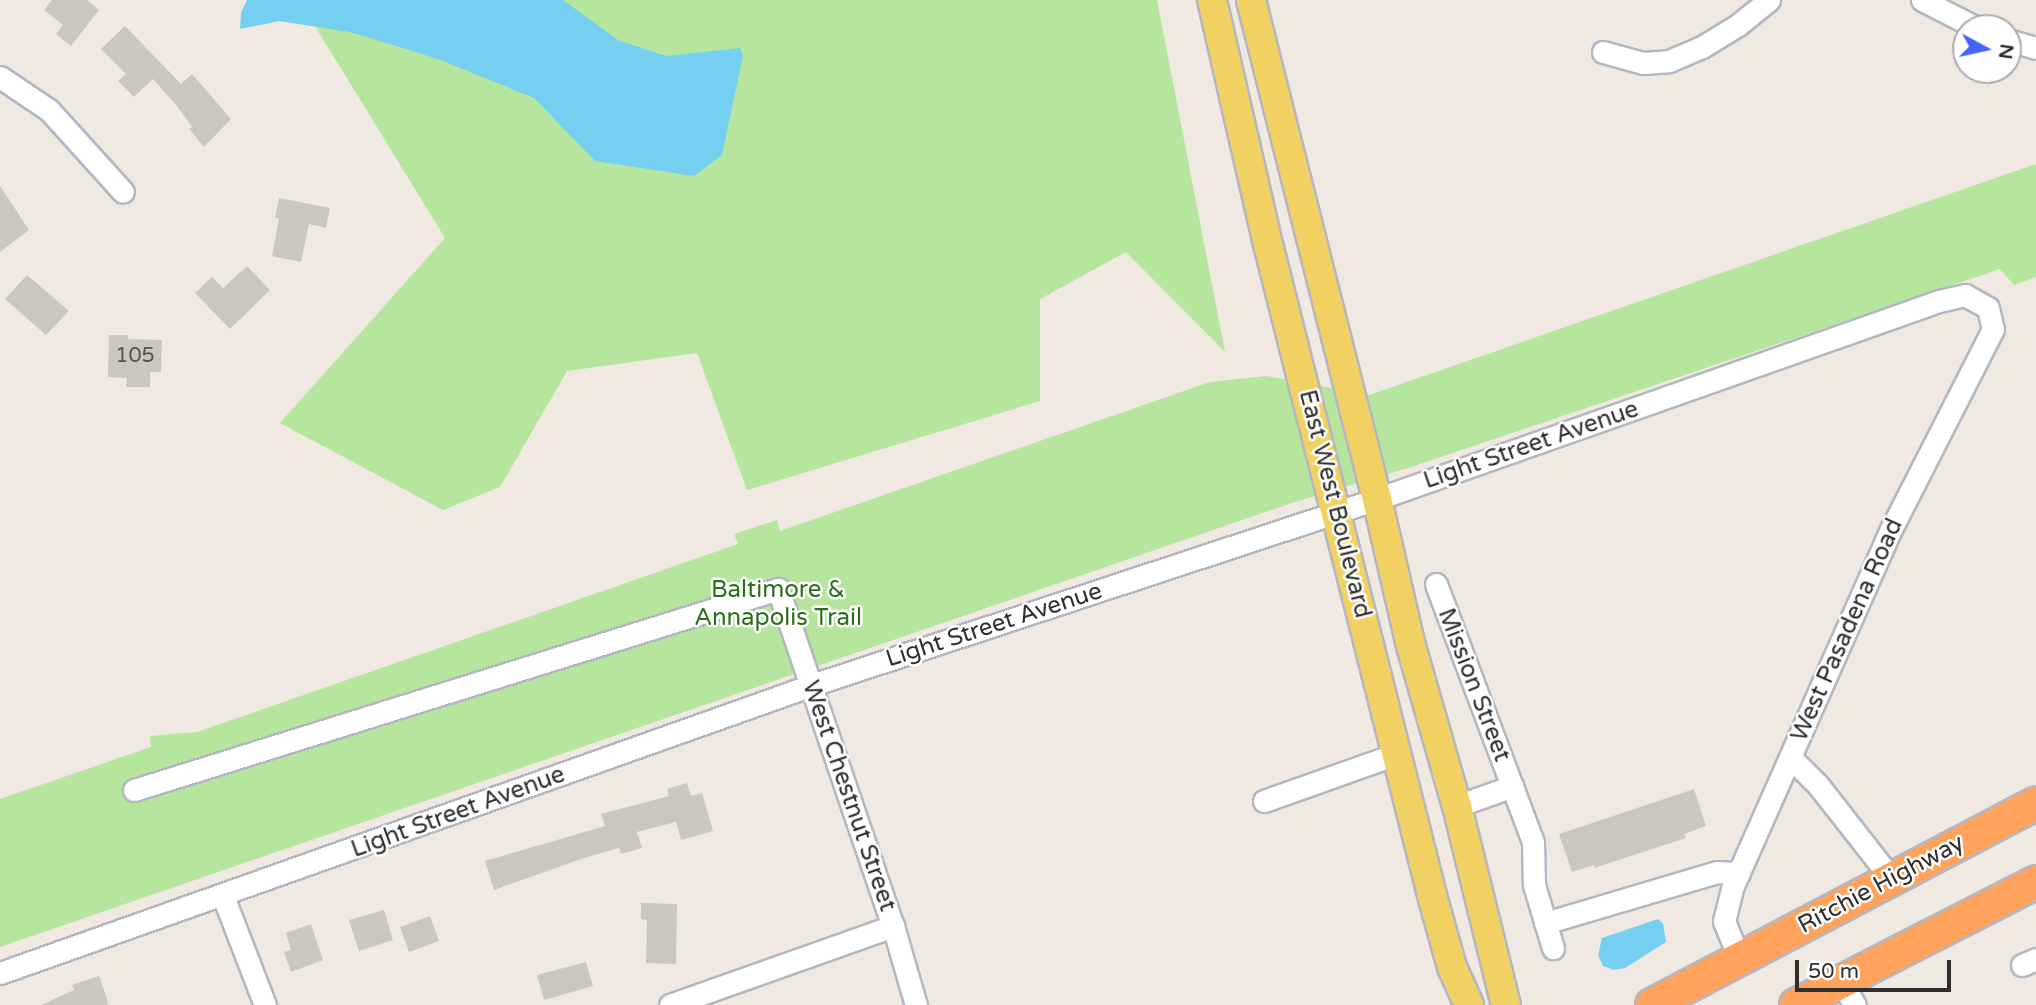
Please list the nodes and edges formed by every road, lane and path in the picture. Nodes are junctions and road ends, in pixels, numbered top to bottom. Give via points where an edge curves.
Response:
1 (1212, 0) edge
2 (1251, 0) edge
3 (1769, 0) edge
4 (1922, 0) edge
5 (1952, 15) edge
6 (1603, 52) dead end
7 (0, 77) edge
8 (123, 192) dead end
9 (1987, 308) joint
10 (1377, 499) junction
11 (1335, 513) junction
12 (1436, 584) dead end
13 (811, 685) junction
14 (1399, 753) junction
15 (1790, 757) junction
16 (1513, 786) junction
17 (134, 790) dead end
18 (1264, 801) dead end
19 (2036, 803) edge
20 (1457, 806) junction
21 (1739, 873) junction
22 (1891, 878) junction
23 (2036, 882) edge
24 (223, 896) junction
25 (1545, 923) junction
26 (893, 926) junction
27 (1553, 948) dead end
28 (1739, 958) junction
29 (0, 973) edge
30 (1848, 993) edge
31 (265, 1005) edge
32 (670, 1005) edge
33 (916, 1005) edge
34 (1469, 1005) edge
35 (1506, 1005) edge
36 (1652, 1005) edge
37 (1796, 1005) edge

1 - 11 main road, East West Boulevard
2 - 10 main road, East West Boulevard
3 - 6 street via 1720,36 1669,61 1643,63
4 - 5 street
7 - 8 street via 49,110
9 - 10 street, Light Street Avenue via 1965,295 1939,301
9 - 15 street, West Pasadena Road via 1993,329 1891,529
10 - 11 street, Light Street Avenue
10 - 20 main road, East West Boulevard via 1411,646
11 - 13 street, Light Street Avenue
11 - 14 main road, East West Boulevard
12 - 16 street, Mission Street
13 - 17 street, West Chestnut Street via 778,589
13 - 24 street, Light Street Avenue
13 - 26 street, West Chestnut Street
14 - 18 street
14 - 34 main road, East West Boulevard via 1433,899 1452,967
15 - 21 street, West Pasadena Road
15 - 22 street via 1818,785
16 - 20 street, Mission Street
16 - 25 street, Mission Street via 1533,842 1534,885
19 - 22 highway, Ritchie Highway
20 - 35 main road, East West Boulevard
21 - 25 street via 1717,872
21 - 28 street, West Pasadena Road via 1724,921
22 - 28 highway, Ritchie Highway
23 - 30 highway
24 - 29 street, Light Street Avenue
24 - 31 street
25 - 27 street, Mission Street
26 - 32 street
26 - 33 street, West Chestnut Street
28 - 36 highway, Ritchie Highway
30 - 37 highway

